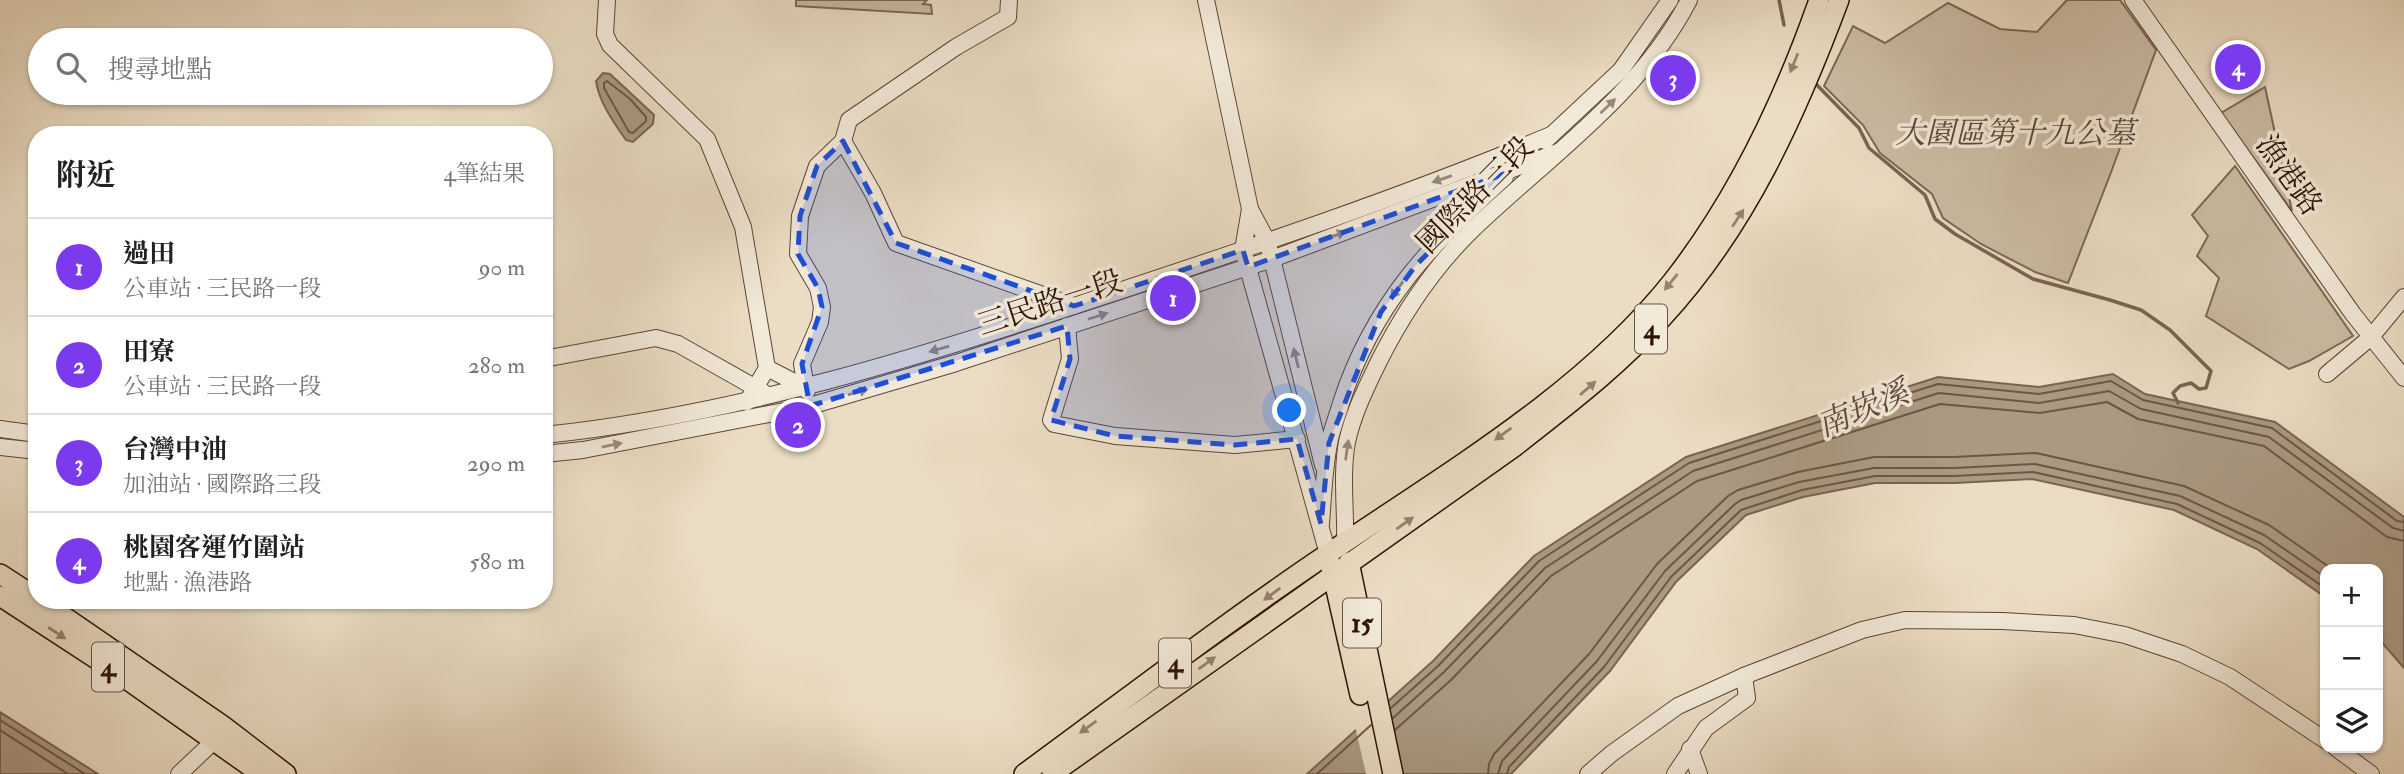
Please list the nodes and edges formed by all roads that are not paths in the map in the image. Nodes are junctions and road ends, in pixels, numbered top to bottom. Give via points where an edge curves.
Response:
1 (607, 0) edge
2 (1009, 0) edge
3 (1206, 0) edge
4 (1670, 0) edge
5 (1689, 0) edge
6 (1819, 0) edge
7 (1839, 0) edge
8 (2133, 0) edge
9 (1551, 135) junction
10 (843, 141) junction
11 (1558, 152) junction
12 (1512, 171) junction
13 (1250, 209) junction
14 (1266, 241) junction
15 (1243, 250) junction
16 (1272, 259) junction
17 (1248, 267) junction
18 (2404, 297) edge
19 (1074, 306) junction
20 (1067, 326) junction
21 (2371, 337) junction
22 (553, 357) edge
23 (767, 368) junction
24 (2327, 374) dead end
25 (2404, 378) edge
26 (756, 387) junction
27 (806, 388) junction
28 (771, 397) junction
29 (747, 402) junction
30 (810, 406) junction
31 (0, 429) edge
32 (28, 433) edge
33 (553, 434) edge
34 (1297, 439) junction
35 (0, 447) edge
36 (28, 450) edge
37 (553, 453) edge
38 (1325, 475) junction
39 (1321, 524) junction
40 (1345, 542) junction
41 (1328, 554) junction
42 (1349, 562) junction
43 (0, 574) edge
44 (1332, 574) junction
45 (28, 592) edge
46 (0, 596) edge
47 (53, 609) edge
48 (1744, 676) junction
49 (1367, 690) junction
50 (2320, 737) edge
51 (215, 740) junction
52 (1690, 749) junction
53 (2343, 753) edge
54 (179, 774) edge
55 (261, 774) edge
56 (286, 774) edge
57 (1024, 774) edge
58 (1052, 774) edge
59 (1393, 774) edge
60 (1588, 774) edge
61 (1675, 774) edge
62 (1699, 774) edge
63 (2371, 774) edge

1 - 23 street via 605,34 610,44 707,139 743,227
2 - 10 street via 1008,17 849,120
3 - 13 street
4 - 9 street, 國際路三段 via 1621,70
11 -> 5 street, 國際路三段 via 1648,64
6 -> 40 main road, 4 via 1744,173 1710,229 1653,303 1557,394
42 -> 7 main road, 4 via 1514,447 1585,391 1662,318 1718,248 1761,179
8 - 21 street, 漁港路
9 - 12 street, 國際路三段
9 -> 14 street, 三民路一段 via 1454,175
10 - 19 street via 896,243
10 - 27 street via 817,166 800,216 798,254 818,288 822,307 802,364
11 - 12 street, 三民路一段
40 -> 11 street, 國際路三段 via 1348,442 1383,353 1448,257
16 -> 12 street, 三民路一段
12 -> 38 street, 國際路三段 via 1458,219 1381,312 1346,389 1329,443
13 - 14 street
13 - 15 street
14 - 15 street, 三民路一段
14 - 16 street
15 - 17 street
15 - 19 street, 三民路一段
16 - 17 street, 三民路一段
38 -> 16 street
20 -> 17 street, 三民路一段
17 - 34 street
18 - 21 street
19 -> 27 street, 三民路一段
30 -> 20 street, 三民路一段
20 - 34 street via 1070,359 1051,420 1054,424 1115,436 1235,444
21 - 24 street
21 - 25 street, 漁港路
22 - 26 street via 656,338 678,344
23 - 26 street
23 - 27 street
26 - 28 street
26 - 29 street
27 - 28 street, 三民路一段
27 - 30 street
28 - 29 street, 三民路一段
29 - 33 street, 三民路一段
37 -> 30 street, 三民路一段
31 - 32 street
34 - 39 street
35 - 36 street
38 - 39 street, 國際路三段
38 - 40 street
39 - 41 street
40 - 41 main road, 4
40 - 42 street
41 - 44 main road, 15
41 -> 57 main road, 4
42 - 44 main road, 4
42 - 49 main road, 15
43 - 45 main road, 4
44 - 49 main road, 15
58 -> 44 main road, 4
46 -> 51 main road, 4
47 - 56 main road, 4
48 - 50 street via 1862,630 1905,620 2074,625 2125,635 2182,654 2230,677
48 - 52 street via 1747,698 1706,728
48 - 60 street via 1678,706
49 - 59 main road, 15
51 - 54 street
51 - 55 main road, 4
52 - 61 street
52 - 62 street
53 - 63 street

